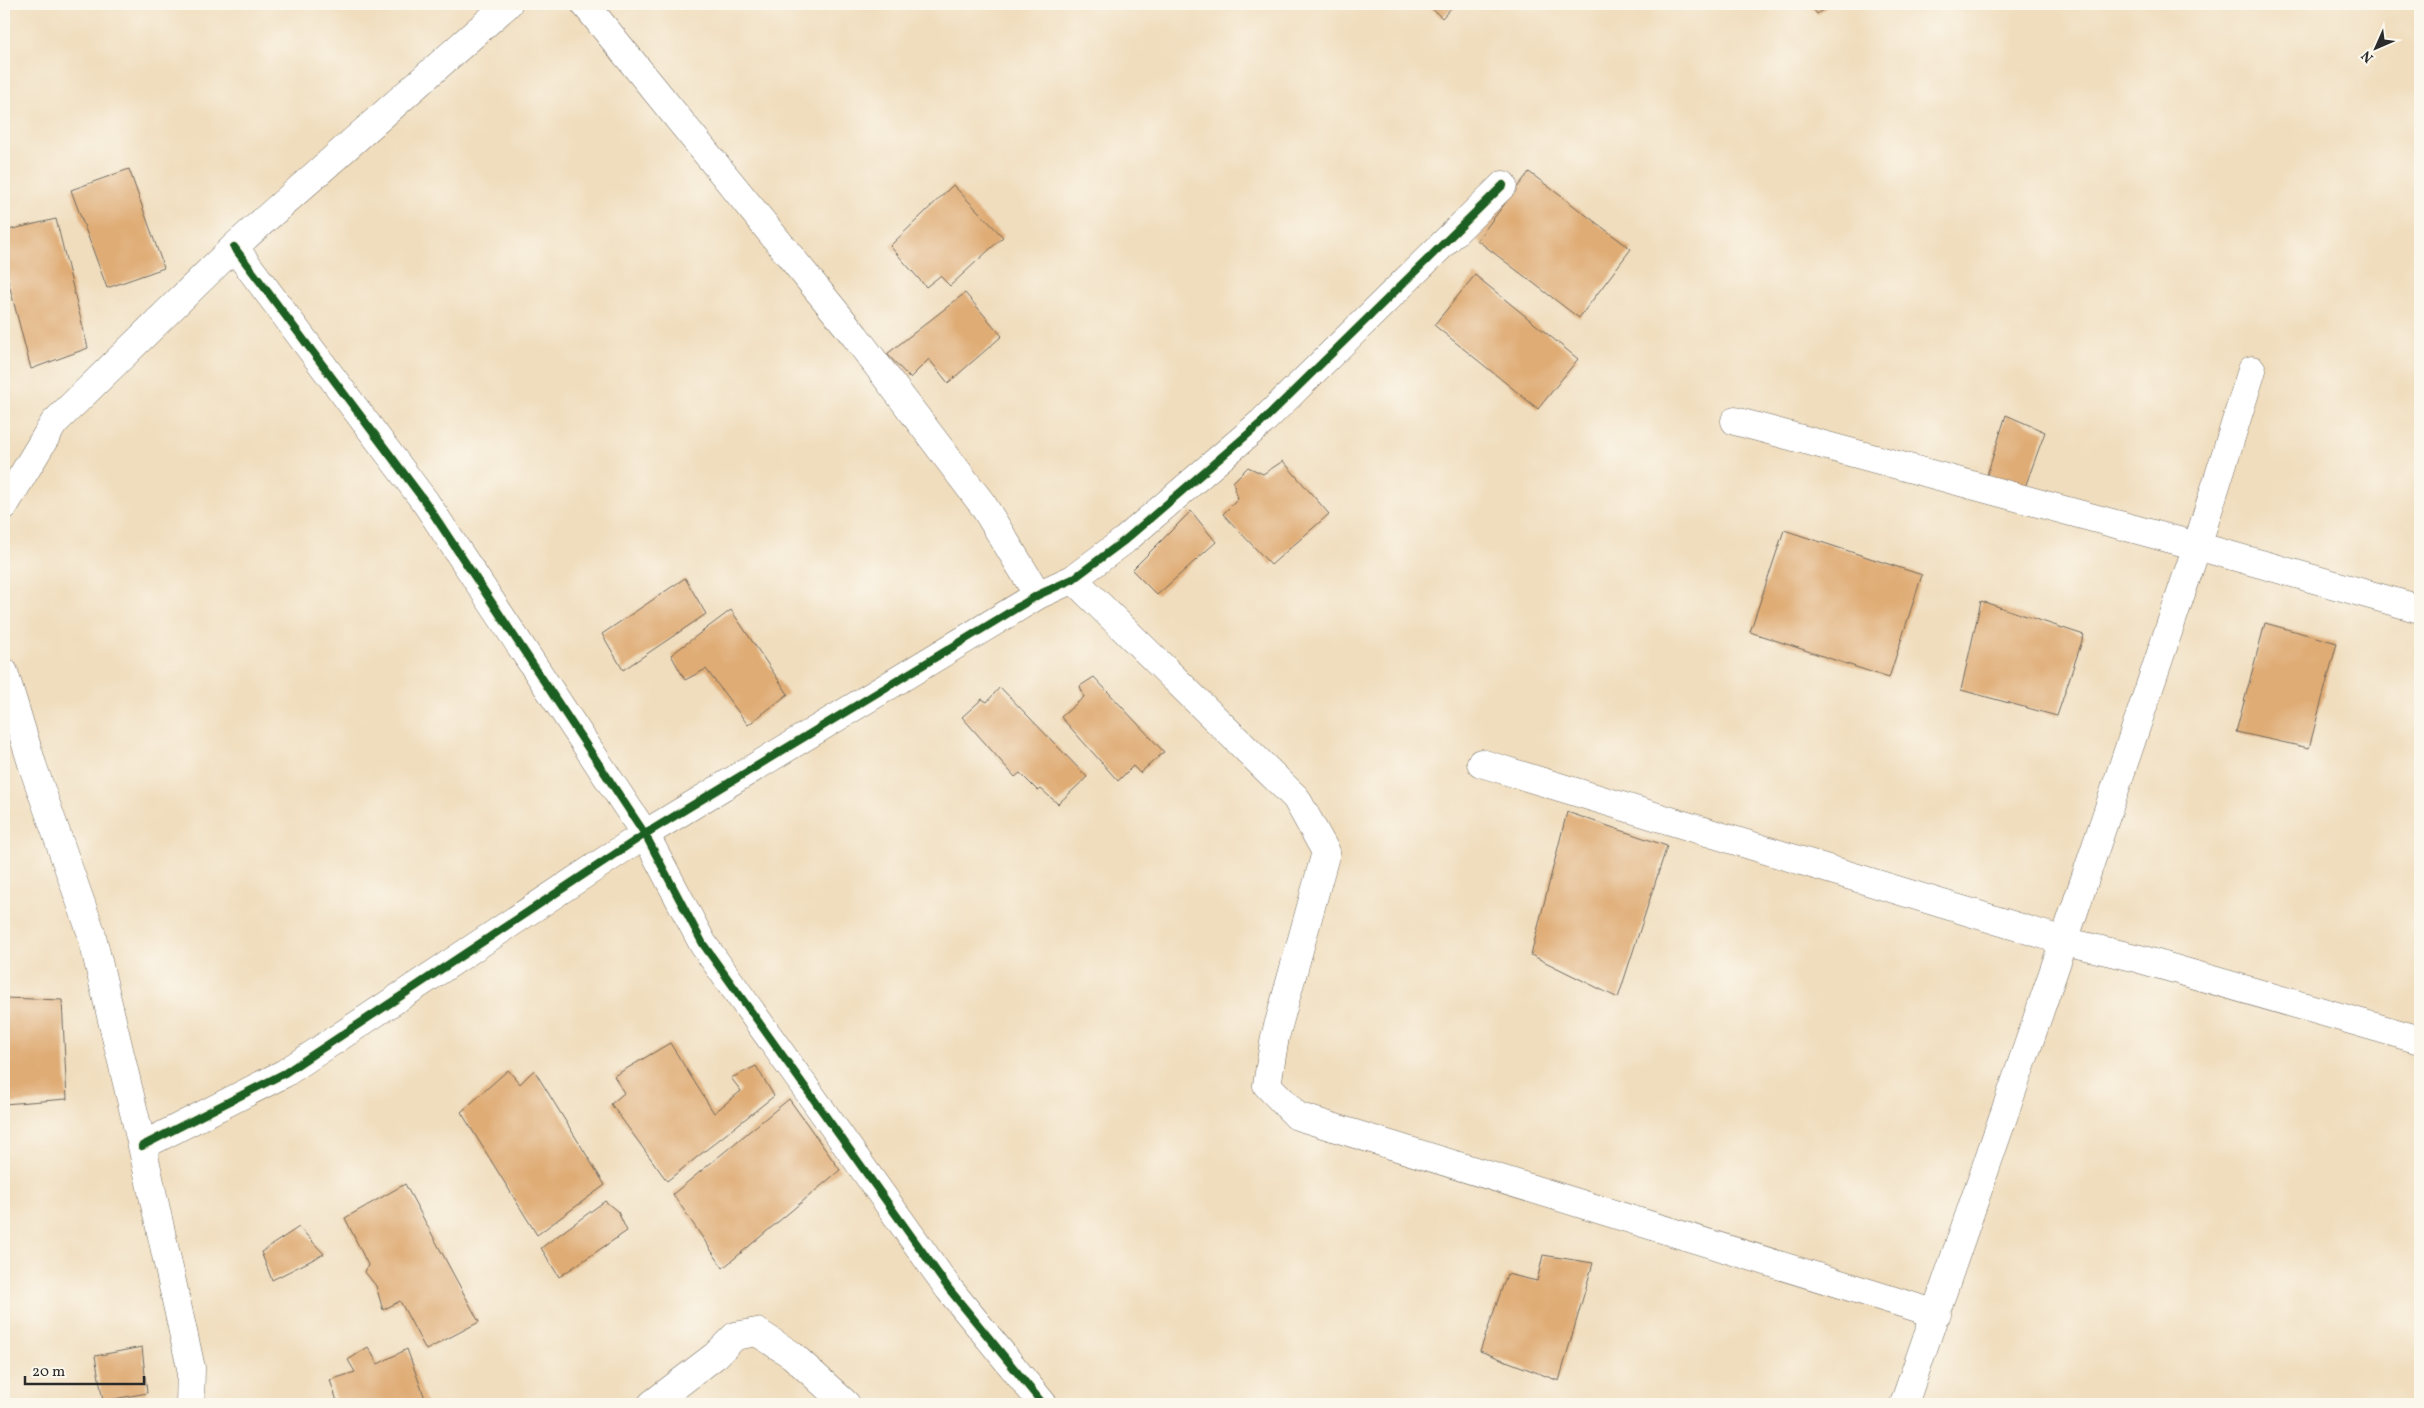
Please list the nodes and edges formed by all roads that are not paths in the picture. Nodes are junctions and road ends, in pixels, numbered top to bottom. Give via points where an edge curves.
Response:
1 (508, 4) edge
2 (585, 4) edge
3 (1503, 185) dead end
4 (234, 247) junction
5 (2252, 370) dead end
6 (1735, 421) dead end
7 (4, 506) edge
8 (2197, 546) junction
9 (1073, 579) junction
10 (1038, 595) junction
11 (2420, 609) edge
12 (4, 672) edge
13 (1481, 763) dead end
14 (645, 834) junction
15 (2064, 941) junction
16 (2420, 1040) edge
17 (142, 1146) junction
18 (1937, 1314) junction
19 (190, 1404) edge
20 (652, 1404) edge
21 (846, 1404) edge
22 (1043, 1404) edge
23 (1904, 1404) edge

1 - 4 street
2 - 10 street via 855,336 983,505
3 - 9 street via 1262,422 1125,540
4 - 7 street via 54,423
4 - 14 street via 426,502
5 - 8 street
6 - 8 street
8 - 11 street
8 - 15 street
9 - 10 street
9 - 18 street via 1296,798 1326,852 1275,1037 1267,1085 1297,1116
10 - 14 street
12 - 17 street via 32,767 91,932
13 - 15 street
14 - 17 street via 284,1073
14 - 22 street via 703,944 949,1288
15 - 16 street via 2140,959
15 - 18 street
17 - 19 street via 191,1368
18 - 23 street
20 - 21 street via 716,1355 735,1336 757,1332 792,1355

